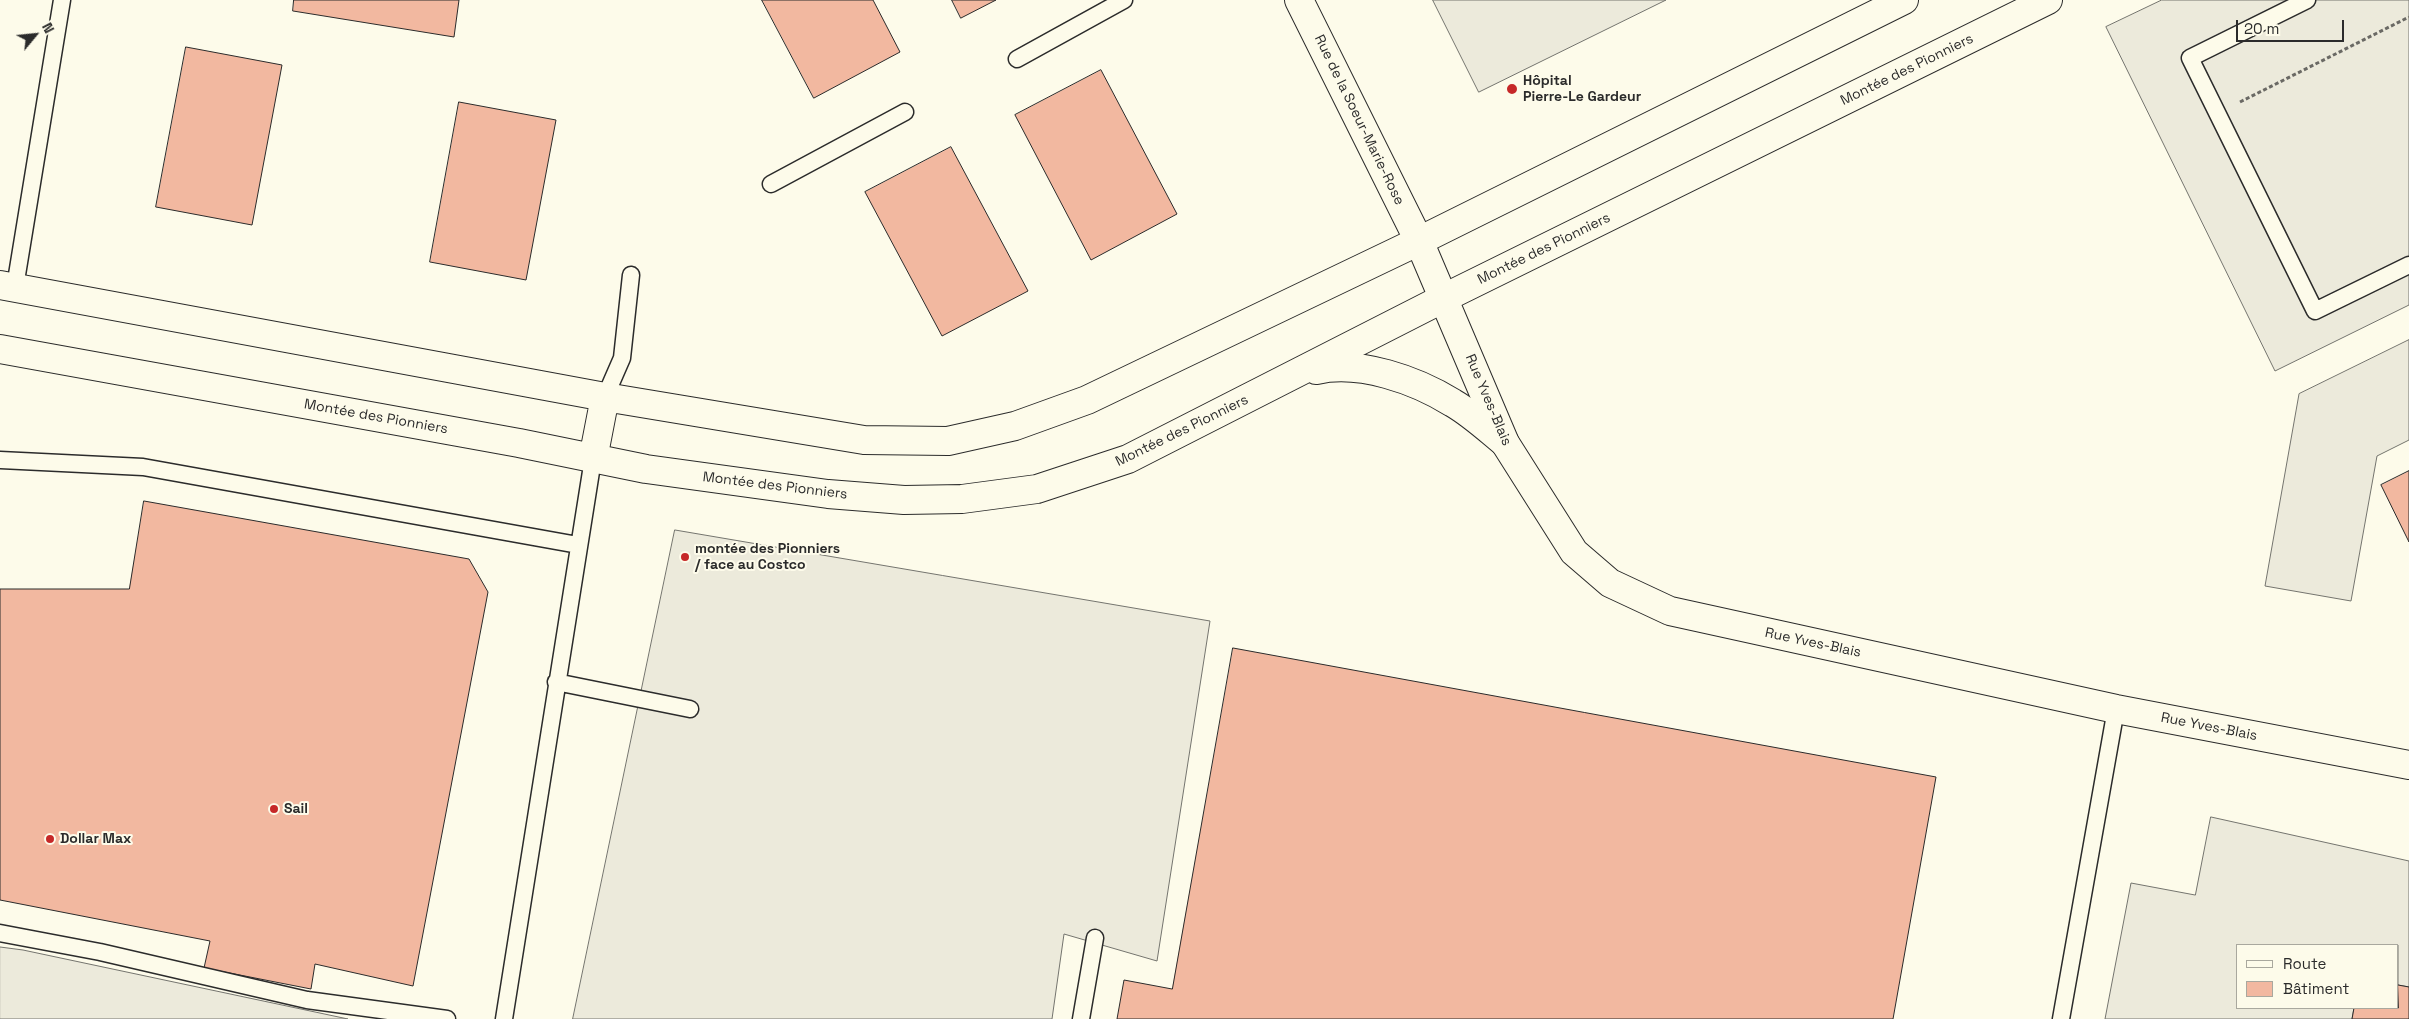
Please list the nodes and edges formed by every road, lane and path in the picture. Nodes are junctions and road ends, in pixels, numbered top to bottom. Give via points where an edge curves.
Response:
1 (62, 0) edge
2 (1124, 0) edge
3 (1299, 0) edge
4 (1904, 0) edge
5 (2048, 0) edge
6 (2307, 0) edge
7 (2409, 16) edge
8 (1017, 59) dead end
9 (905, 112) dead end
10 (2217, 113) junction
11 (771, 184) dead end
12 (1419, 241) junction
13 (2409, 265) edge
14 (631, 275) dead end
15 (8, 286) edge
16 (1444, 298) junction
17 (0, 349) edge
18 (1295, 375) junction
19 (605, 397) junction
20 (1505, 443) junction
21 (593, 459) junction
22 (0, 460) edge
23 (578, 544) junction
24 (556, 682) junction
25 (690, 709) dead end
26 (2116, 709) junction
27 (2409, 765) edge
28 (0, 933) edge
29 (1095, 938) dead end
30 (388, 1015) edge
31 (448, 1019) edge
32 (504, 1019) edge
33 (1082, 1019) edge
34 (2061, 1019) edge

1 - 15 lane
2 - 8 lane
3 - 12 street, Rue de la Soeur-Marie-Rose
4 - 12 street
5 - 16 street, Montée des Pionniers
6 - 10 lane via 2190,58
7 - 10 path
9 - 11 lane
10 - 13 lane via 2315,311
12 - 16 street, Rue Yves-Blais
12 - 19 street via 1087,400 1015,426 948,441 864,440
14 - 19 lane via 622,358
15 - 19 street
16 - 18 street, Montée des Pionniers
16 - 20 street, Rue Yves-Blais
17 - 21 street, Montée des Pionniers
18 - 20 street via 1322,369 1351,368 1393,377 1453,402
18 - 21 street, Montée des Pionniers via 1128,459 1037,489 962,499 904,500 828,494
19 - 21 street
20 - 26 street, Rue Yves-Blais via 1574,552 1610,583 1670,612
21 - 23 lane
22 - 23 lane via 144,467
23 - 24 lane
24 - 25 lane
24 - 32 lane
26 - 27 street, Rue Yves-Blais
26 - 34 lane
28 - 30 lane
29 - 33 lane
30 - 31 lane

